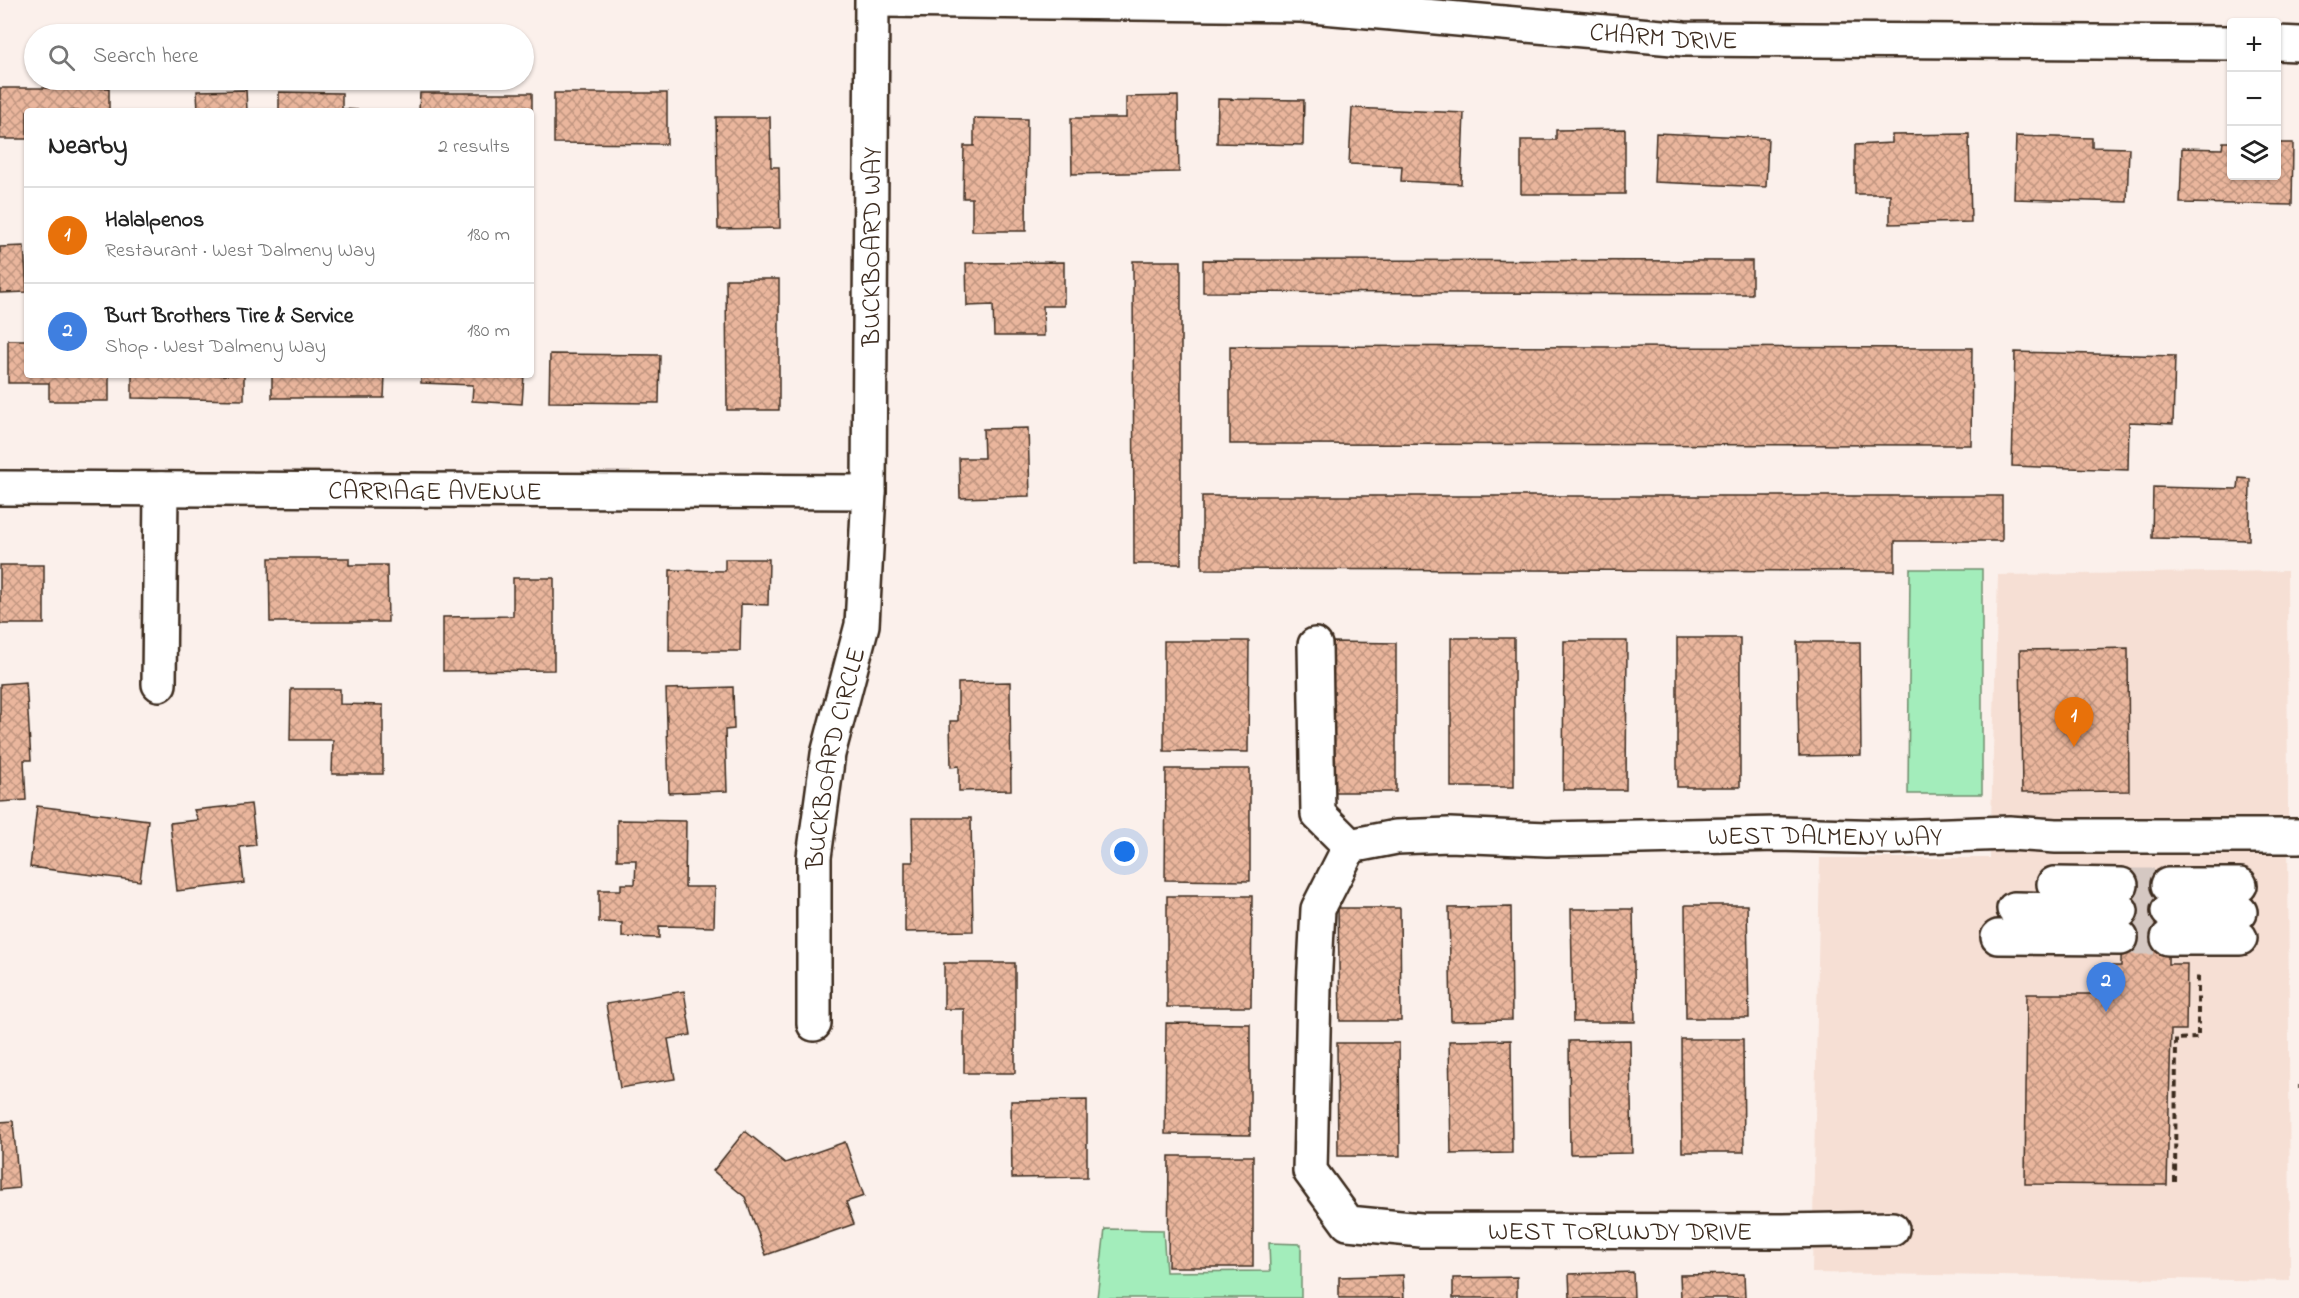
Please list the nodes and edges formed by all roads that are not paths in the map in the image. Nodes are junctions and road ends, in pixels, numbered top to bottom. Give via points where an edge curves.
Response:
1 (872, 0) edge
2 (881, 0) edge
3 (2227, 43) edge
4 (2281, 44) edge
5 (2299, 44) edge
6 (0, 488) edge
7 (161, 489) junction
8 (869, 492) junction
9 (1315, 645) dead end
10 (159, 684) dead end
11 (2299, 836) edge
12 (1350, 846) junction
13 (2054, 884) dead end
14 (2014, 909) dead end
15 (2121, 911) junction
16 (2170, 918) joint
17 (1998, 938) dead end
18 (814, 1024) dead end
19 (1892, 1229) dead end

1 - 8 street, BUCKBOARD WAY
2 - 3 street, CHARM DRIVE via 1301,5 1684,39
4 - 5 street
6 - 7 street, CARRIAGE AVENUE
7 - 8 street, CARRIAGE AVENUE
7 - 10 street
8 - 18 street, BUCKBOARD CIRCLE via 862,625 828,754 814,857
9 - 12 street via 1318,814
11 - 12 street, WEST DALMENY WAY via 2009,833 1547,839 1449,835 1396,837
12 - 19 street, WEST TORLUNDY DRIVE via 1318,909 1310,1171 1348,1223 1421,1230
13 - 15 street
14 - 15 street
15 - 17 street
16 - 16 street via 2240,912

